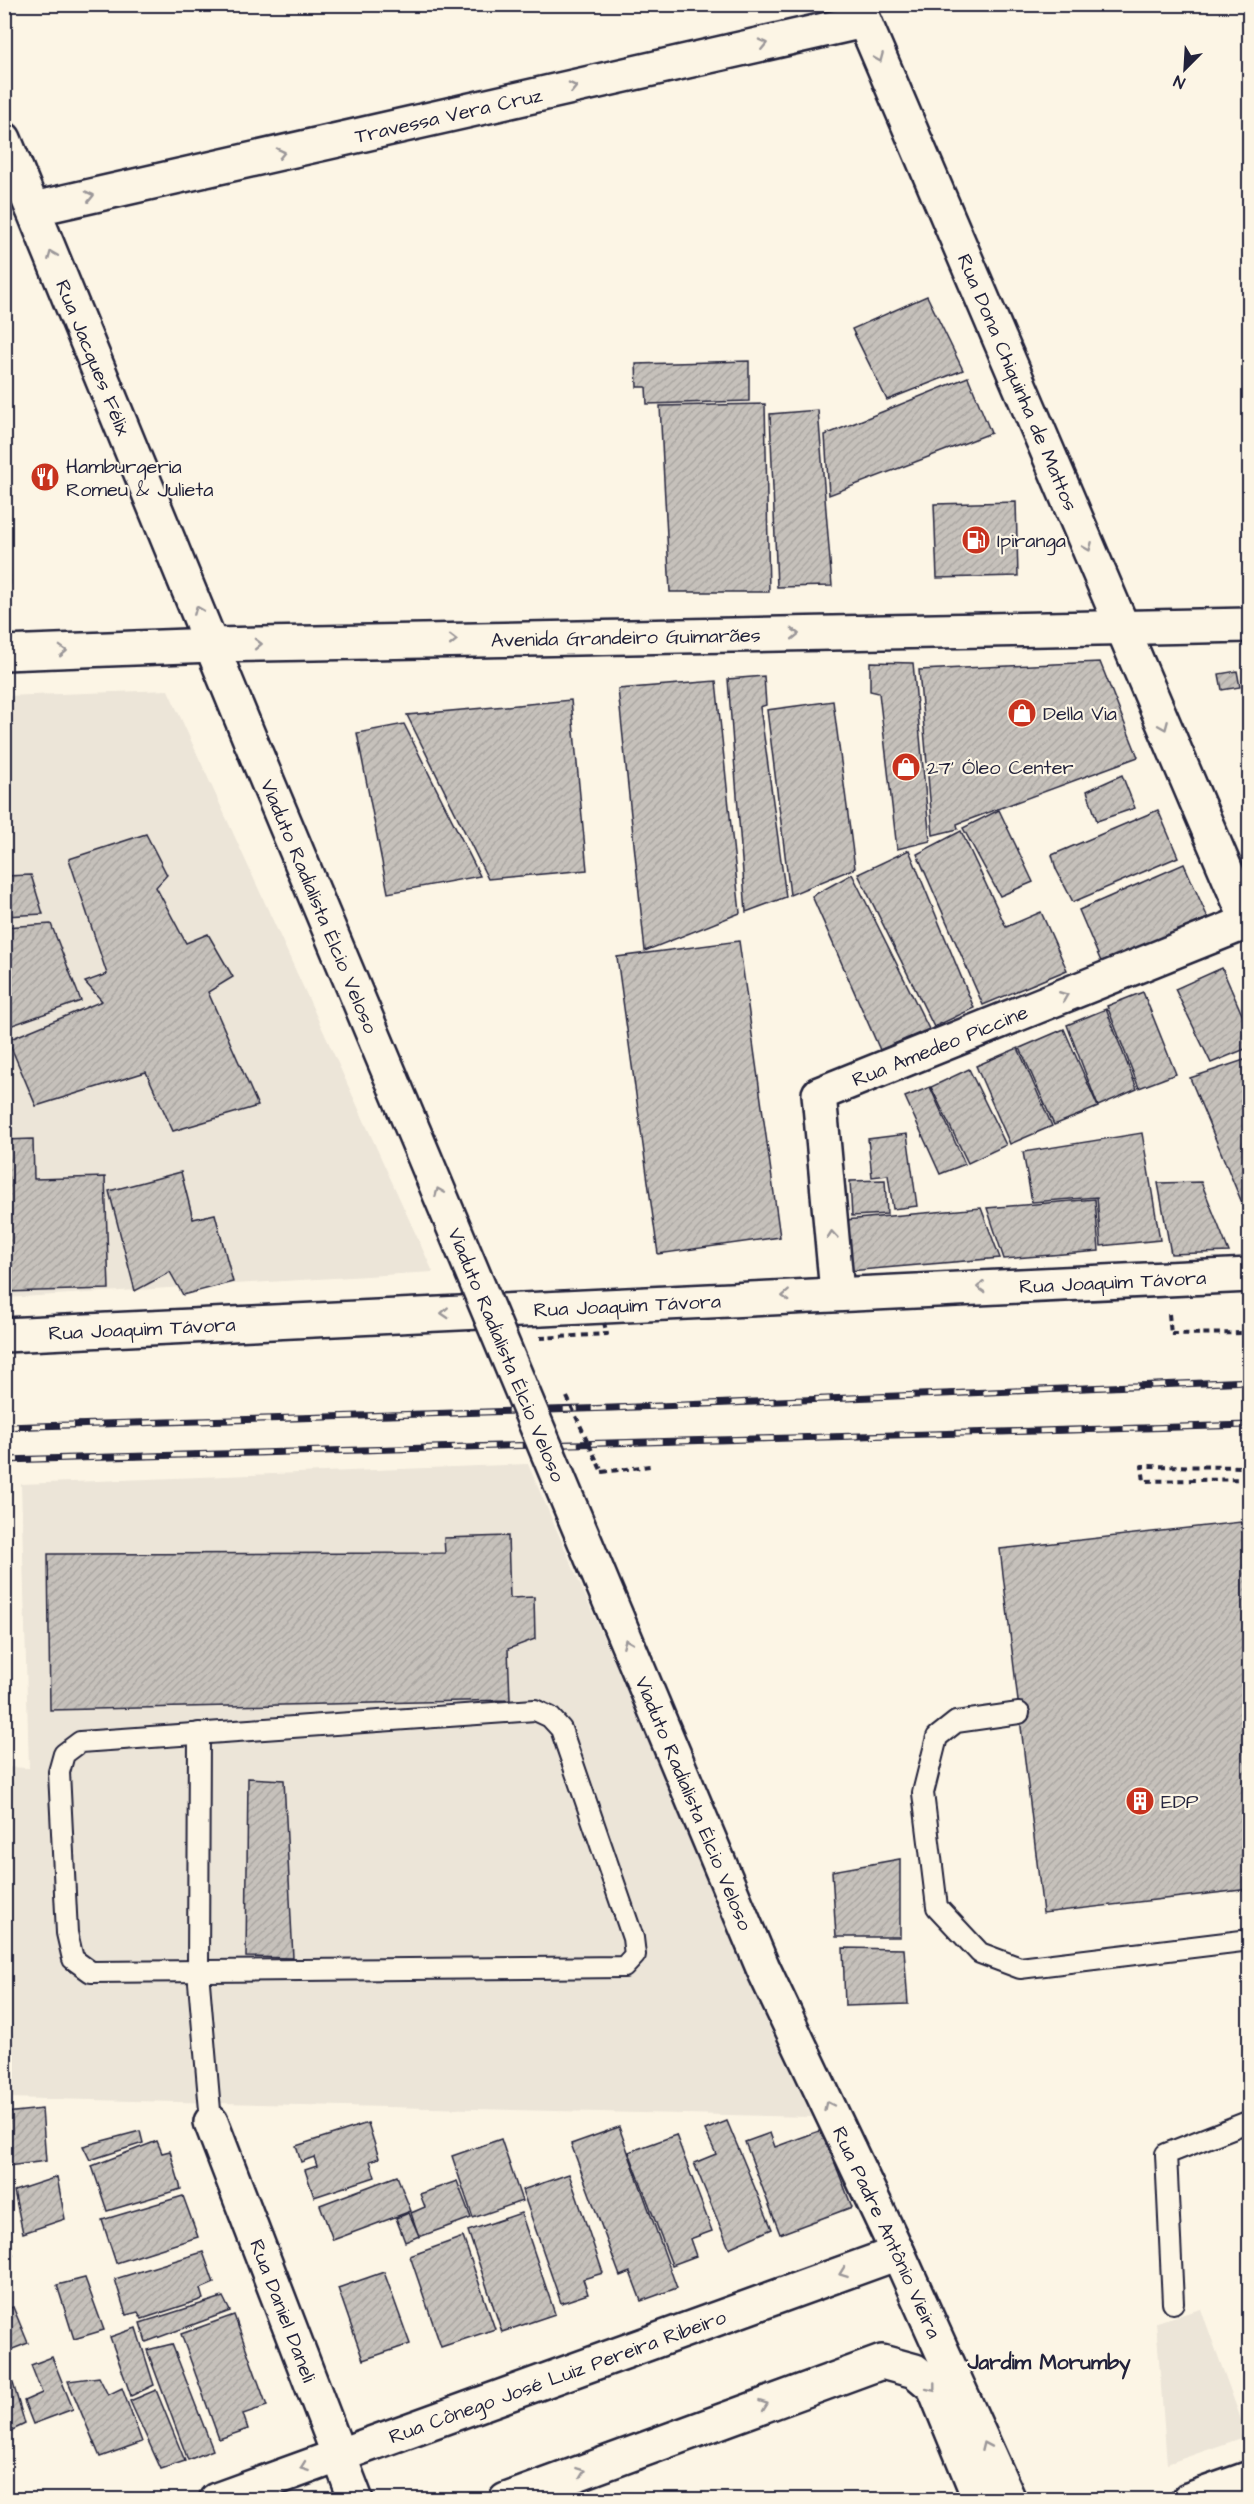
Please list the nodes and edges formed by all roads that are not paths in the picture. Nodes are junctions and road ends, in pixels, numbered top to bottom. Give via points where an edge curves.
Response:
1 (860, 13) edge
2 (4, 139) edge
3 (33, 209) junction
4 (1250, 625) edge
5 (1122, 628) junction
6 (213, 645) junction
7 (4, 653) edge
8 (251, 742) joint
9 (1248, 924) edge
10 (1250, 1275) edge
11 (837, 1293) junction
12 (4, 1335) edge
13 (1019, 1713) dead end
14 (199, 1733) junction
15 (1250, 1940) edge
16 (763, 1968) joint
17 (198, 1971) junction
18 (1250, 2121) edge
19 (211, 2122) joint
20 (898, 2253) junction
21 (1173, 2303) dead end
22 (340, 2454) junction
23 (1250, 2478) edge
24 (216, 2499) edge
25 (356, 2499) edge
26 (506, 2499) edge
27 (980, 2499) edge
28 (1009, 2499) edge
29 (1188, 2499) edge

3 -> 1 main road, Travessa Vera Cruz
1 -> 5 main road, Rua Dona Chiquinha de Mattos
2 - 3 main road, Rua Jacques Félix
6 -> 3 main road, Rua Jacques Félix
4 - 5 main road, Avenida Grandeiro Guimarães
6 -> 5 main road, Avenida Grandeiro Guimarães
5 -> 9 main road, Rua Dona Chiquinha de Mattos
7 -> 6 main road, Avenida Grandeiro Guimarães
6 - 8 main road, Rua Jacques Félix
16 -> 8 main road, Viaduto Radialista Élcio Veloso, bridge
11 -> 9 main road, Rua Amedeo Piccine via 819,1094
10 -> 11 main road, Rua Joaquim Távora
11 -> 12 main road, Rua Joaquim Távora
13 - 15 lane via 956,1722 937,1737 923,1793 938,1907 980,1953 1020,1968
14 - 17 lane
14 - 17 lane via 80,1742 64,1754 59,1772 67,1933 73,1959 91,1972
14 - 17 lane via 535,1710 550,1717 561,1729 633,1938 634,1955 624,1967
20 -> 16 main road, Rua Padre Antônio Vieira
17 - 19 lane
18 - 21 lane via 1166,2154
19 - 22 main road, Rua Daniel Daneli
20 -> 22 main road, Rua Cônego José Luiz Pereira Ribeiro
28 -> 20 main road, Rua Padre Antônio Vieira
22 -> 24 main road, Rua Cônego José Luiz Pereira Ribeiro
22 - 25 main road, Rua Daniel Daneli
23 - 29 main road
26 -> 27 main road via 882,2362 915,2371 934,2387

